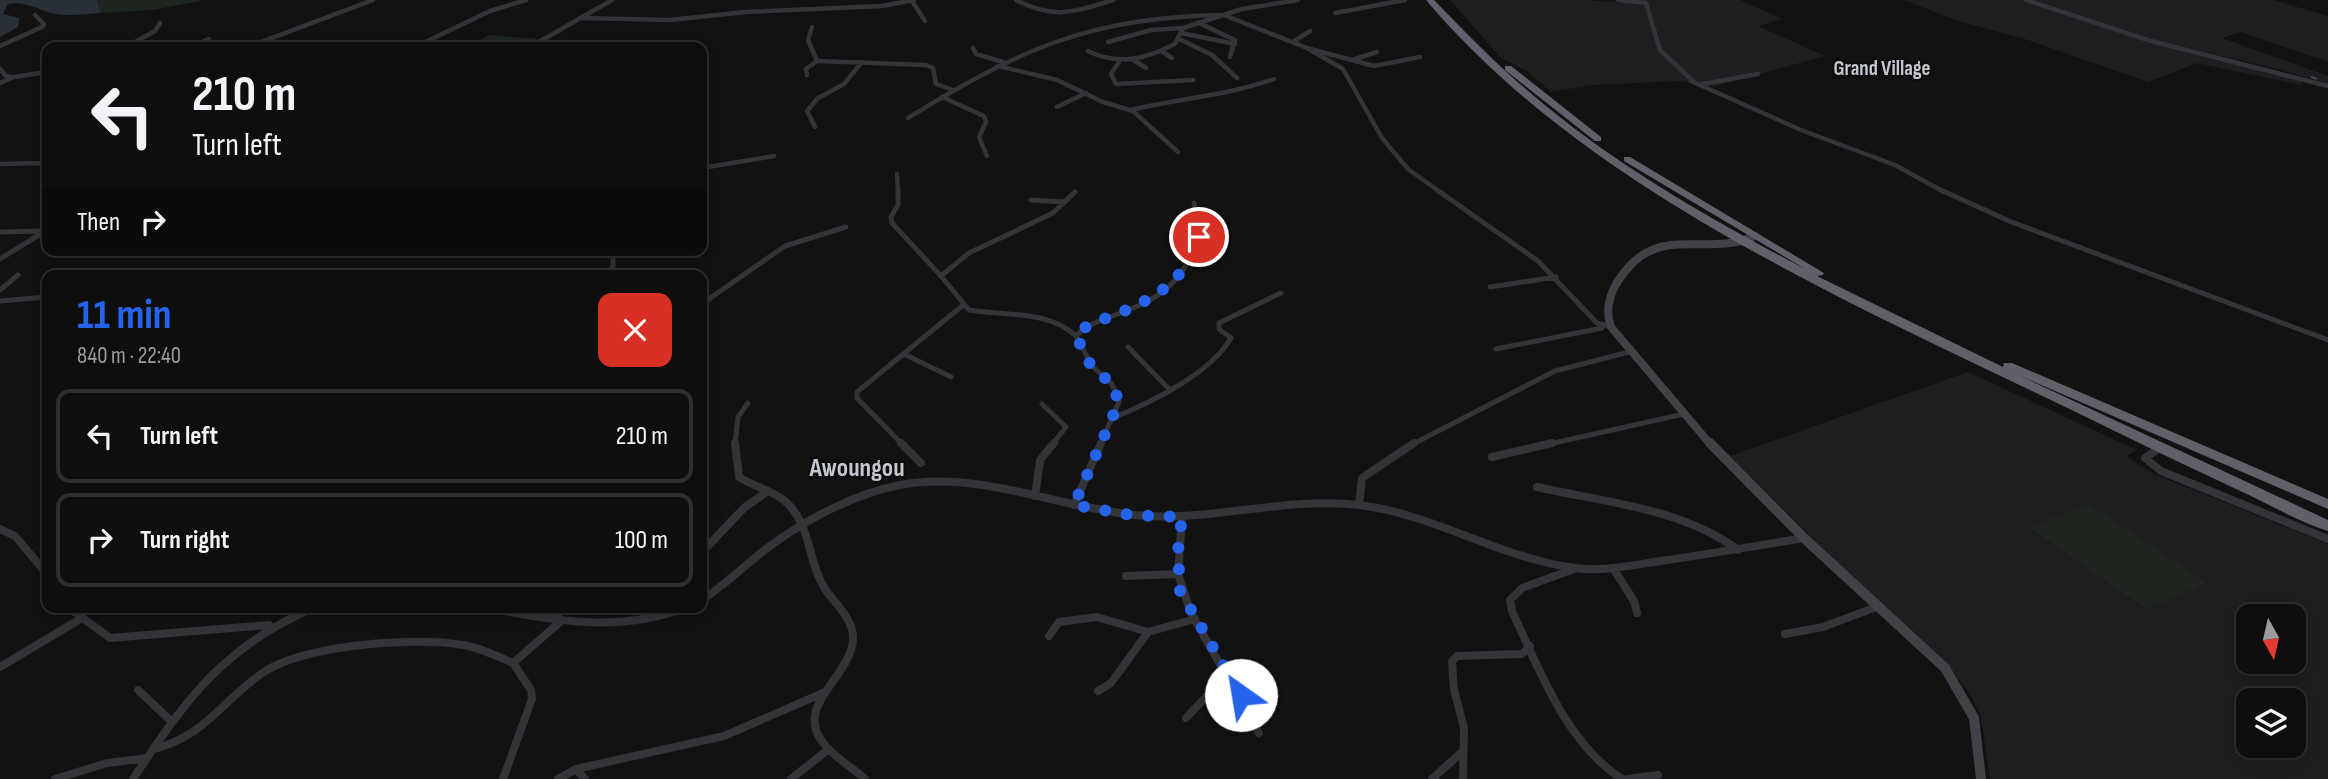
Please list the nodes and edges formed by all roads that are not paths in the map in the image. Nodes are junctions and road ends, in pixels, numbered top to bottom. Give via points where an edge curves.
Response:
1 (373, 0) edge
2 (526, 0) edge
3 (612, 0) edge
4 (1016, 0) edge
5 (1113, 0) edge
6 (1298, 0) edge
7 (1405, 0) edge
8 (1430, 0) edge
9 (1442, 0) edge
10 (1618, 0) edge
11 (2026, 0) edge
12 (913, 1) edge
13 (1335, 13) dead end
14 (35, 15) dead end
15 (1225, 15) junction
16 (580, 18) junction
17 (925, 20) dead end
18 (160, 23) dead end
19 (1201, 24) junction
20 (812, 27) dead end
21 (1310, 31) dead end
22 (1181, 34) junction
23 (209, 39) dead end
24 (136, 42) edge
25 (202, 42) edge
26 (259, 42) edge
27 (425, 42) edge
28 (539, 42) edge
29 (1293, 42) junction
30 (1108, 43) dead end
31 (1235, 44) junction
32 (0, 46) edge
33 (973, 48) dead end
34 (1307, 48) junction
35 (1088, 51) dead end
36 (1161, 51) junction
37 (1377, 52) dead end
38 (1230, 57) dead end
39 (1419, 57) dead end
40 (1172, 58) dead end
41 (1132, 59) junction
42 (1353, 59) junction
43 (817, 61) junction
44 (1121, 61) junction
45 (862, 62) junction
46 (1001, 64) junction
47 (1146, 68) dead end
48 (0, 69) edge
49 (42, 73) edge
50 (1758, 74) dead end
51 (807, 75) dead end
52 (14, 77) junction
53 (1237, 78) dead end
54 (1274, 79) dead end
55 (1193, 80) dead end
56 (1691, 81) junction
57 (0, 83) edge
58 (2328, 86) edge
59 (953, 90) junction
60 (1087, 93) junction
61 (942, 97) junction
62 (1057, 107) dead end
63 (1130, 110) junction
64 (908, 118) dead end
65 (815, 127) dead end
66 (1178, 152) dead end
67 (774, 156) dead end
68 (987, 156) dead end
69 (42, 163) edge
70 (0, 164) edge
71 (707, 167) edge
72 (897, 174) dead end
73 (1075, 192) dead end
74 (1031, 200) dead end
75 (1065, 202) junction
76 (1194, 203) dead end
77 (846, 227) dead end
78 (0, 232) edge
79 (42, 233) edge
80 (42, 235) edge
81 (1746, 238) junction
82 (0, 259) edge
83 (18, 275) dead end
84 (942, 276) junction
85 (1556, 277) junction
86 (1490, 286) dead end
87 (0, 290) edge
88 (1281, 293) dead end
89 (42, 297) edge
90 (0, 301) edge
91 (707, 301) edge
92 (962, 306) junction
93 (1607, 328) junction
94 (1076, 336) junction
95 (2328, 340) edge
96 (1128, 347) dead end
97 (1496, 349) dead end
98 (1629, 352) junction
99 (906, 355) junction
100 (951, 377) dead end
101 (1169, 389) junction
102 (748, 403) dead end
103 (1042, 404) dead end
104 (1684, 414) junction
105 (1115, 417) junction
106 (2161, 447) junction
107 (1492, 457) dead end
108 (921, 463) dead end
109 (1537, 487) dead end
110 (768, 491) junction
111 (1035, 496) junction
112 (2328, 504) edge
113 (1074, 505) junction
114 (1359, 505) junction
115 (1182, 517) junction
116 (805, 525) junction
117 (2328, 526) edge
118 (0, 529) edge
119 (1804, 538) junction
120 (2328, 539) edge
121 (707, 547) edge
122 (1738, 550) junction
123 (1576, 568) junction
124 (1614, 568) junction
125 (42, 569) edge
126 (1178, 574) junction
127 (1126, 576) dead end
128 (707, 596) edge
129 (1879, 606) junction
130 (76, 613) edge
131 (84, 613) edge
132 (301, 613) edge
133 (516, 613) edge
134 (557, 613) edge
135 (670, 613) edge
136 (1637, 613) dead end
137 (81, 617) junction
138 (1195, 619) junction
139 (560, 621) junction
140 (274, 624) junction
141 (1148, 632) junction
142 (1785, 634) dead end
143 (1049, 636) dead end
144 (1530, 646) junction
145 (513, 663) junction
146 (0, 667) edge
147 (1227, 675) junction
148 (138, 690) dead end
149 (1098, 691) dead end
150 (823, 693) junction
151 (1185, 718) dead end
152 (172, 722) junction
153 (1259, 733) dead end
154 (829, 749) junction
155 (154, 750) junction
156 (1462, 751) junction
157 (147, 758) junction
158 (576, 769) junction
159 (1658, 775) dead end
160 (55, 779) edge
161 (133, 779) edge
162 (503, 779) edge
163 (558, 779) edge
164 (585, 779) edge
165 (790, 779) edge
166 (865, 779) edge
167 (1432, 779) edge
168 (1463, 779) edge
169 (1622, 779) edge
170 (1627, 779) edge
171 (1981, 779) edge

1 - 26 street
2 - 27 street via 490,11
3 - 16 street
4 - 5 street via 1041,13 1063,16
6 - 15 street
7 - 13 street
8 - 81 highway via 1465,40 1541,108 1626,168
9 - 81 highway via 1486,49 1562,113
10 - 56 street via 1646,3 1660,50
11 - 58 street via 2151,41
12 - 16 street via 670,20
12 - 17 street
14 - 32 street via 42,27
15 - 19 street
15 - 29 street
15 - 46 street via 1130,18 1052,39
16 - 28 street
18 - 24 street
19 - 22 street
19 - 31 street via 1231,37
20 - 43 street via 808,40
21 - 29 street
22 - 30 street via 1145,31
22 - 31 street
22 - 36 street
22 - 53 street
23 - 25 street
29 - 34 street
31 - 38 street
33 - 46 street via 976,54
34 - 42 street
34 - 85 street via 1343,69 1382,138 1408,169
35 - 44 street
36 - 40 street
36 - 41 street
37 - 42 street
39 - 42 street via 1377,67
41 - 44 street
41 - 47 street
43 - 45 street
43 - 51 street via 806,69
44 - 55 street via 1111,74 1116,84
45 - 59 street via 926,65 933,68 936,84
45 - 65 street via 844,84 810,104 807,111
46 - 59 street
46 - 60 street
48 - 52 street
49 - 52 street
50 - 56 street via 1713,84
52 - 57 street
54 - 63 street via 1238,92 1184,97
56 - 95 street via 1801,131 1895,165 2009,222
59 - 61 street
60 - 62 street
60 - 63 street
61 - 64 street
61 - 68 street via 984,116 979,136
63 - 66 street
67 - 71 street
69 - 70 street
72 - 84 street via 898,205 892,223
73 - 75 street
74 - 75 street
75 - 84 street via 1034,224 969,253
76 - 94 street via 1199,237 1182,274 1147,302 1085,327
77 - 91 street via 785,246
78 - 79 street
80 - 82 street
81 - 93 street via 1655,247 1633,257 1608,301
81 - 106 highway via 1872,308
81 - 112 highway via 1997,361
83 - 87 street
84 - 92 street
85 - 86 street
85 - 93 street
88 - 101 street via 1219,323 1219,329 1231,338 1222,354
89 - 90 street
92 - 94 street via 1063,324
92 - 99 street
93 - 97 street
93 - 98 street
94 - 105 street via 1091,366 1112,384 1119,402
96 - 101 street
98 - 104 street
98 - 114 street via 1573,362 1496,396 1386,456 1362,478
99 - 100 street
99 - 108 street via 860,388 857,395
101 - 105 street
102 - 110 street via 738,417 739,477
103 - 111 street via 1066,427 1040,460
104 - 107 street
104 - 119 street
105 - 113 street
106 - 117 highway
106 - 120 street via 2145,458 2161,471
109 - 122 street via 1712,532
110 - 116 street via 788,504
110 - 121 street
111 - 113 street
111 - 116 street via 970,485 910,483 867,495
113 - 115 street via 1131,515
114 - 115 street via 1286,504
114 - 123 street via 1407,514
115 - 126 street
116 - 128 street via 768,547
116 - 150 street via 820,582 841,608 853,638 846,660
118 - 125 street via 15,536
119 - 122 street
119 - 129 street
122 - 124 street
123 - 124 street
123 - 144 street via 1522,588 1510,600
124 - 136 street
126 - 127 street
126 - 138 street via 1180,591
129 - 142 street via 1823,627
129 - 171 street via 1938,660 1956,684 1977,728
130 - 137 street
131 - 137 street
132 - 140 street
133 - 139 street
134 - 139 street
135 - 139 street via 621,626
137 - 140 street via 110,638
137 - 146 street
138 - 141 street
138 - 147 street
139 - 145 street
140 - 152 street via 213,670
141 - 143 street via 1088,617 1059,622
141 - 149 street via 1111,683
144 - 156 street via 1521,654 1453,658 1451,676 1464,728
144 - 169 street via 1588,751 1607,773
145 - 155 street via 470,646 440,643 289,659 249,682 195,735
145 - 162 street via 532,699
147 - 151 street
147 - 153 street
148 - 152 street
150 - 154 street via 813,716 815,729
150 - 158 street via 710,741
152 - 155 street
154 - 165 street
154 - 166 street
155 - 157 street
156 - 167 street
156 - 168 street
157 - 160 street via 107,763
157 - 161 street
158 - 163 street
158 - 164 street
159 - 170 street

